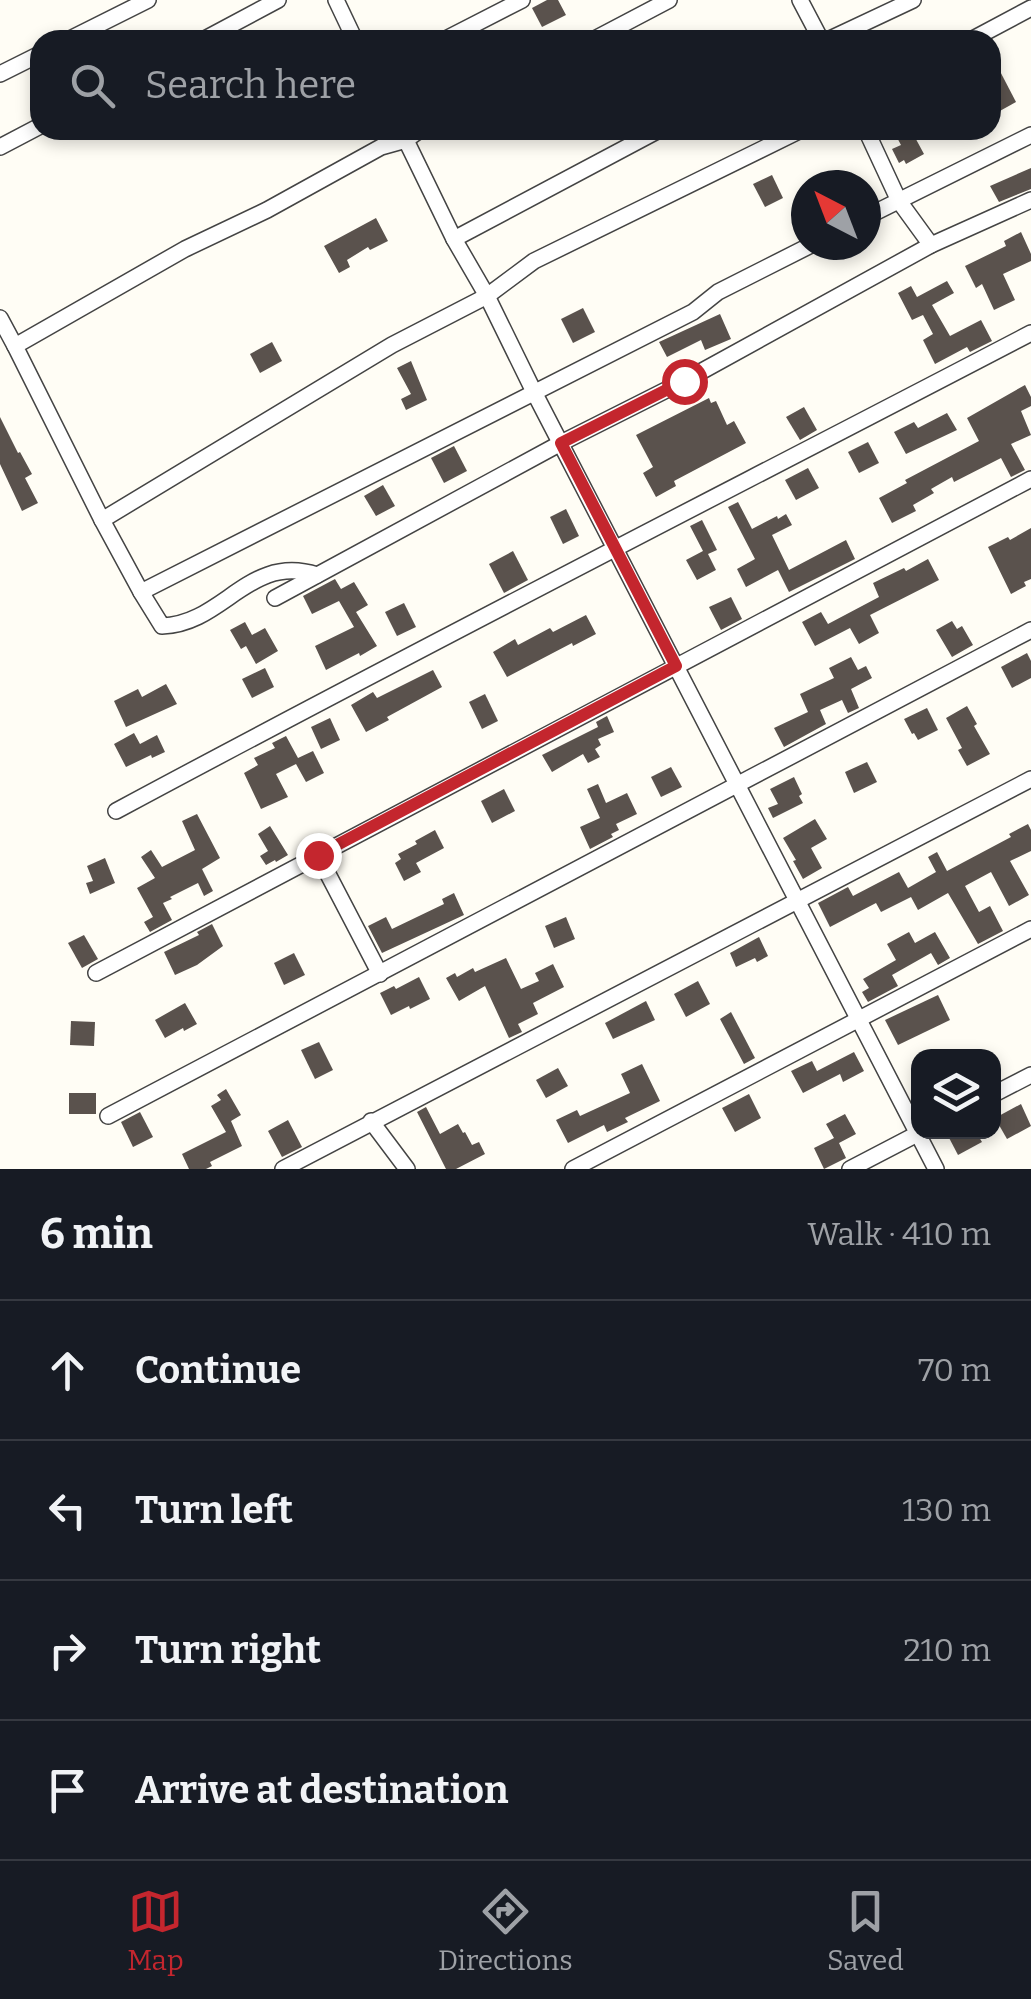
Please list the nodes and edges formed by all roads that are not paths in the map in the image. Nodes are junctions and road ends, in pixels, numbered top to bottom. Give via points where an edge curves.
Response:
1 (148, 0) edge
2 (278, 0) edge
3 (336, 0) edge
4 (522, 0) edge
5 (669, 0) edge
6 (800, 0) edge
7 (912, 0) edge
8 (1031, 8) edge
9 (88, 30) edge
10 (221, 30) edge
11 (350, 30) edge
12 (464, 30) edge
13 (611, 30) edge
14 (819, 30) edge
15 (847, 30) edge
16 (990, 30) edge
17 (30, 59) edge
18 (0, 74) edge
19 (30, 131) edge
20 (1031, 135) edge
21 (393, 140) edge
22 (405, 140) edge
23 (640, 140) edge
24 (780, 140) edge
25 (871, 140) edge
26 (0, 147) edge
27 (1031, 200) edge
28 (899, 201) junction
29 (881, 210) edge
30 (454, 239) junction
31 (932, 244) junction
32 (791, 255) edge
33 (488, 296) junction
34 (0, 318) edge
35 (1031, 333) edge
36 (15, 346) junction
37 (535, 394) junction
38 (561, 443) junction
39 (1031, 479) edge
40 (102, 520) junction
41 (616, 550) junction
42 (317, 575) junction
43 (141, 592) junction
44 (275, 598) dead end
45 (1031, 630) edge
46 (676, 666) junction
47 (1031, 779) edge
48 (738, 786) junction
49 (116, 811) dead end
50 (318, 855) junction
51 (797, 900) junction
52 (1031, 929) edge
53 (96, 973) dead end
54 (380, 974) junction
55 (858, 1018) junction
56 (1031, 1076) edge
57 (1001, 1091) edge
58 (108, 1116) dead end
59 (911, 1117) edge
60 (371, 1121) junction
61 (911, 1136) edge
62 (922, 1139) edge
63 (284, 1169) edge
64 (407, 1169) edge
65 (573, 1169) edge
66 (850, 1169) edge
67 (936, 1169) edge

1 - 9 street
2 - 10 street
3 - 11 street
4 - 12 street
5 - 13 street
6 - 14 street
7 - 15 street
8 - 16 street
17 - 18 street
19 - 26 street
20 - 28 street
21 - 36 street
22 - 30 street
23 - 30 street
24 - 33 street via 534,261
25 - 28 street
27 - 31 street
28 - 29 street
28 - 31 street
30 - 33 street
31 - 38 street
32 - 37 street
33 - 37 street
33 - 40 street via 392,345
34 - 36 street
35 - 41 street
36 - 40 street
37 - 38 street
37 - 43 street
38 - 41 street
38 - 42 street
39 - 46 street
40 - 43 street
41 - 46 street
41 - 49 street
42 - 43 street via 298,569 268,573 176,625 162,626
42 - 44 street
45 - 48 street
46 - 48 street
46 - 50 street
47 - 51 street
48 - 51 street
48 - 54 street
50 - 53 street
50 - 54 street
51 - 55 street
51 - 60 street
52 - 55 street
54 - 58 street
55 - 59 street
55 - 65 street
56 - 57 street
60 - 63 street
60 - 64 street
61 - 66 street
62 - 67 street

